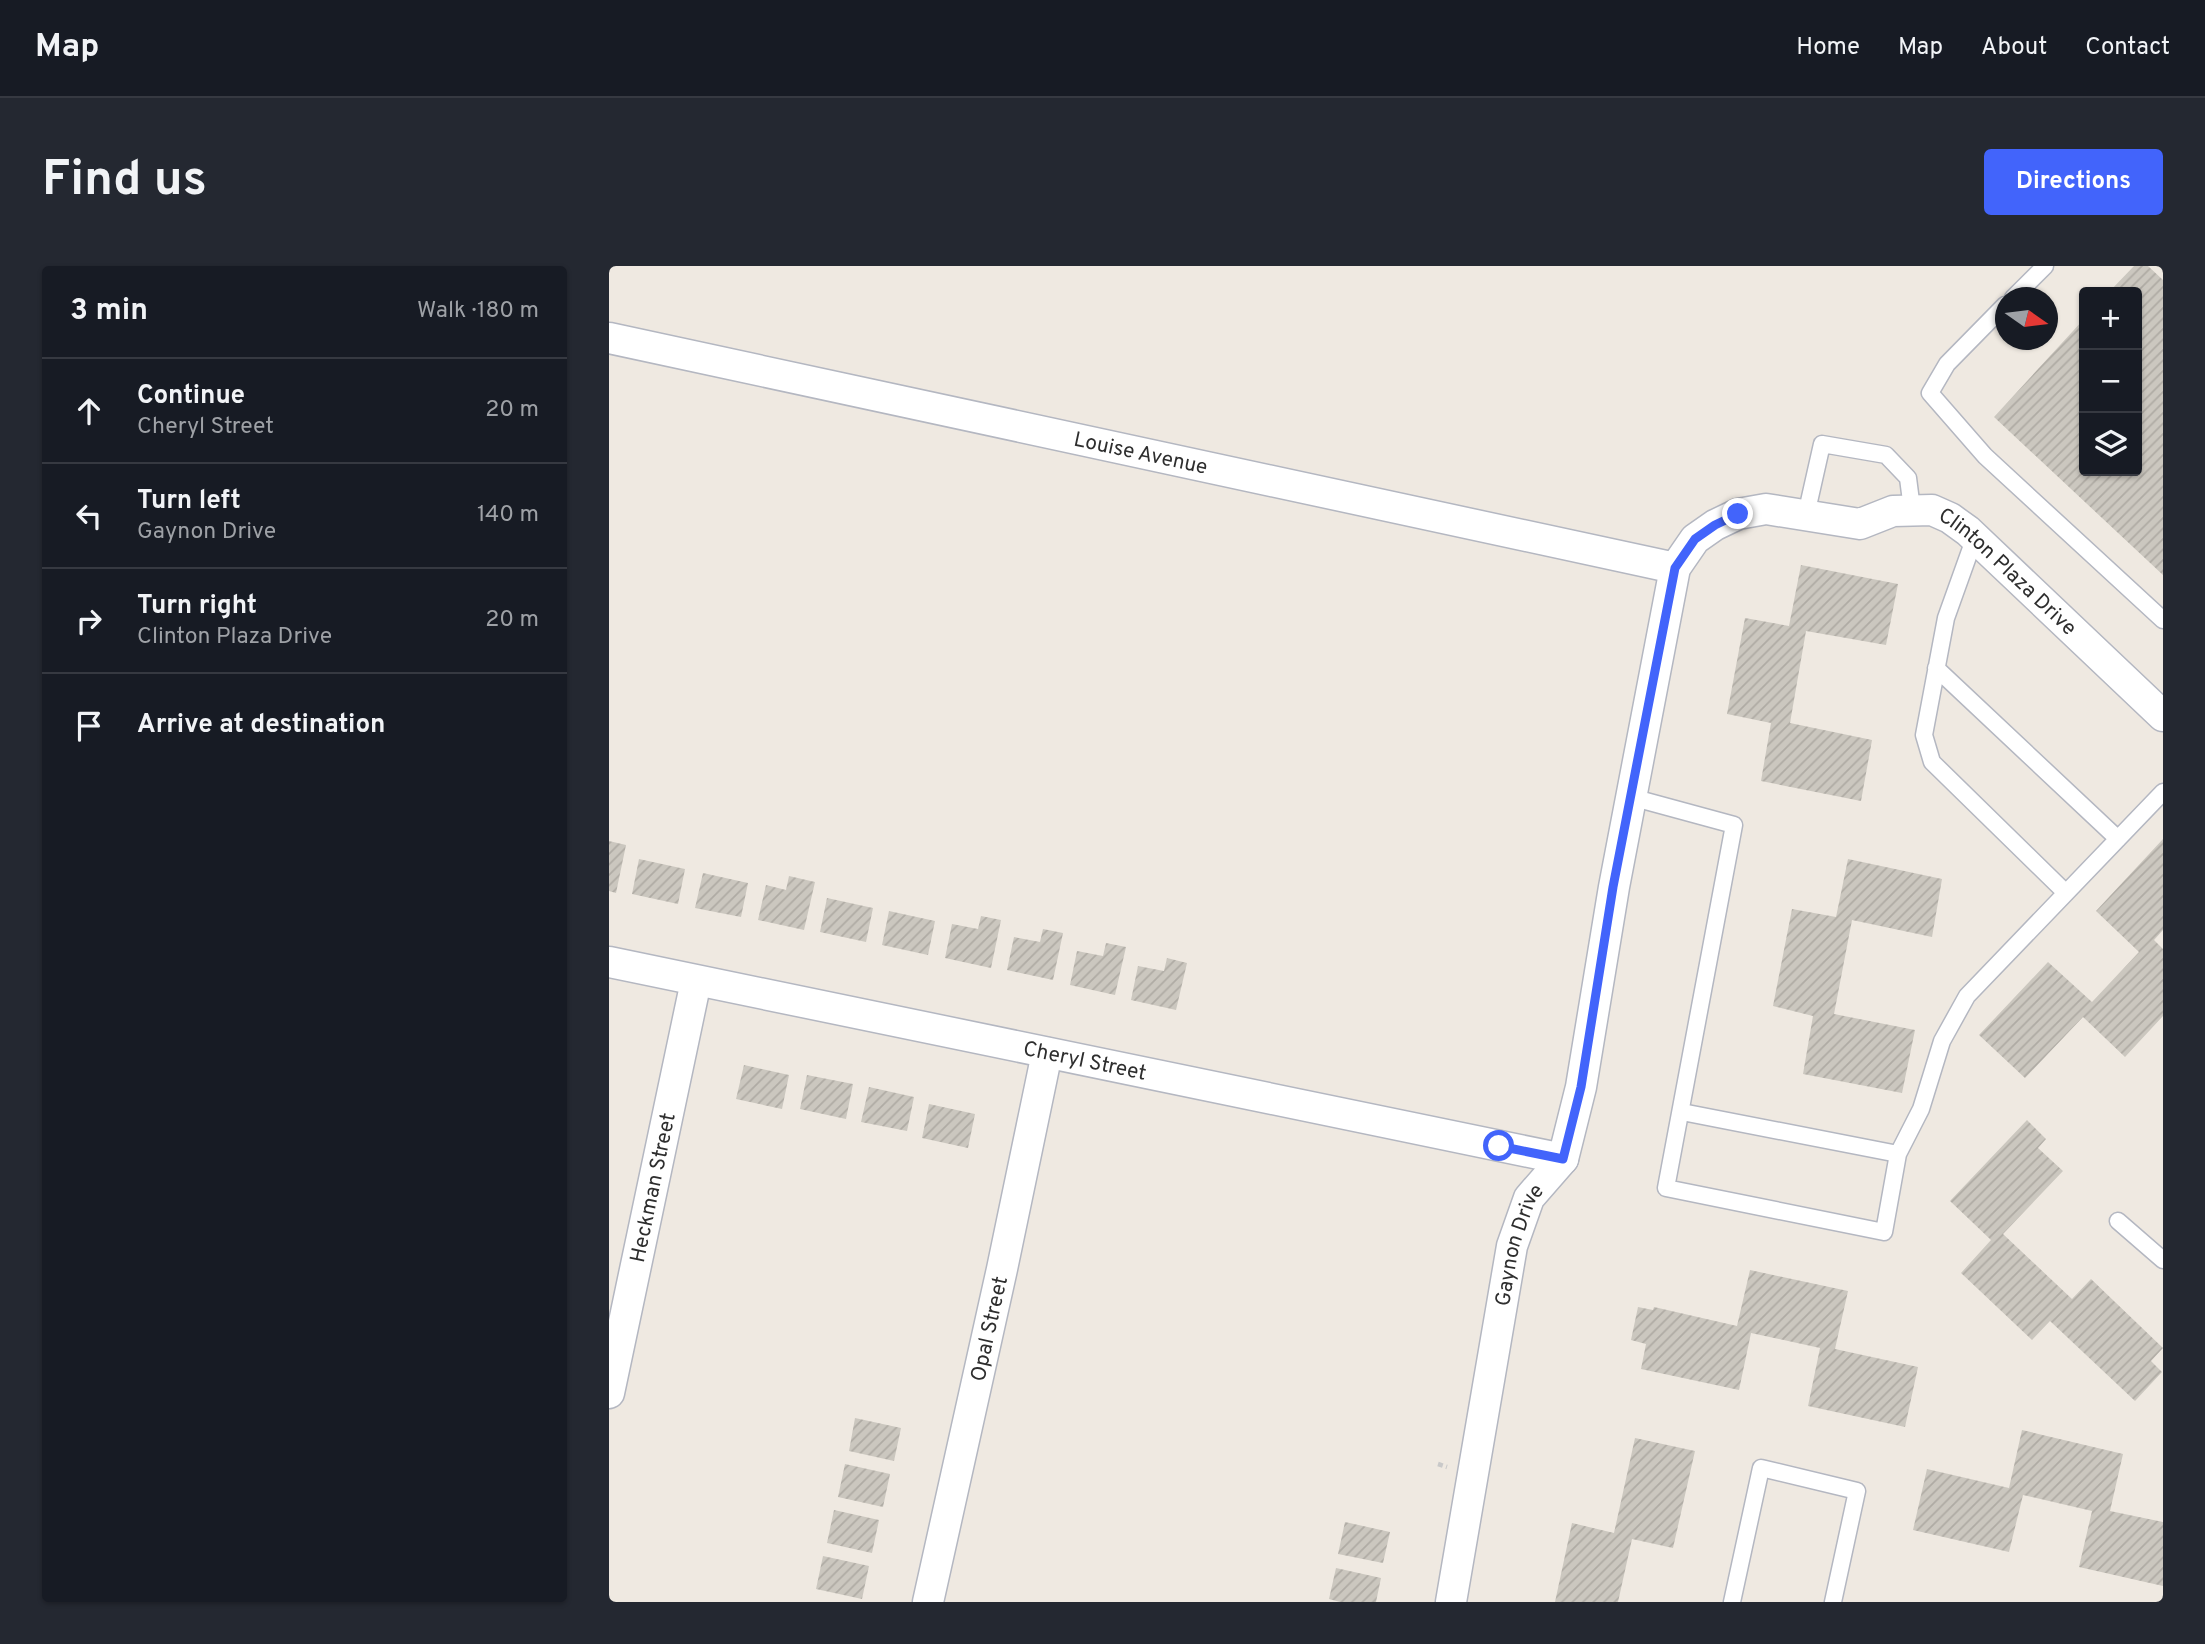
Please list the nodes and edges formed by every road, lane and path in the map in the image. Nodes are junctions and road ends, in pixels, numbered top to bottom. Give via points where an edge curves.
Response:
1 (2045, 266) edge
2 (2024, 287) edge
3 (1995, 315) edge
4 (609, 338) edge
5 (1912, 509) junction
6 (1805, 515) junction
7 (1975, 537) junction
8 (1675, 568) junction
9 (2163, 620) edge
10 (1936, 668) junction
11 (2163, 716) edge
12 (2163, 792) edge
13 (1631, 797) junction
14 (2118, 839) junction
15 (2066, 893) junction
16 (609, 962) edge
17 (696, 981) junction
18 (1047, 1054) junction
19 (1682, 1112) junction
20 (1898, 1154) junction
21 (1563, 1159) junction
22 (2118, 1221) dead end
23 (2163, 1260) edge
24 (609, 1393) edge
25 (928, 1602) edge
26 (1451, 1602) edge
27 (1732, 1602) edge
28 (1833, 1602) edge

1 - 2 lane
3 - 9 lane via 1947,364 1930,393 1985,456
4 - 8 street, Louise Avenue
5 - 6 street, Clinton Plaza Drive via 1860,524
5 - 6 lane via 1907,478 1887,456 1822,444
5 - 7 street, Clinton Plaza Drive via 1932,510
6 - 8 street, Clinton Plaza Drive via 1766,509 1738,514 1695,539
7 - 10 lane via 1946,618
7 - 11 street, Clinton Plaza Drive
8 - 13 street, Gaynon Drive
10 - 14 lane
10 - 15 lane via 1924,735 1931,762
12 - 14 lane
13 - 19 lane via 1734,825
13 - 21 street, Gaynon Drive via 1581,1087
14 - 15 lane
15 - 20 lane via 1967,996 1942,1041 1921,1108
16 - 17 street, Cheryl Street
17 - 18 street, Cheryl Street
17 - 24 street, Heckman Street
18 - 21 street, Cheryl Street
18 - 25 street, Opal Street
19 - 20 lane
19 - 20 lane via 1667,1188 1884,1232
21 - 26 street, Gaynon Drive via 1529,1198 1512,1245
22 - 23 lane
27 - 28 lane via 1761,1468 1857,1491

